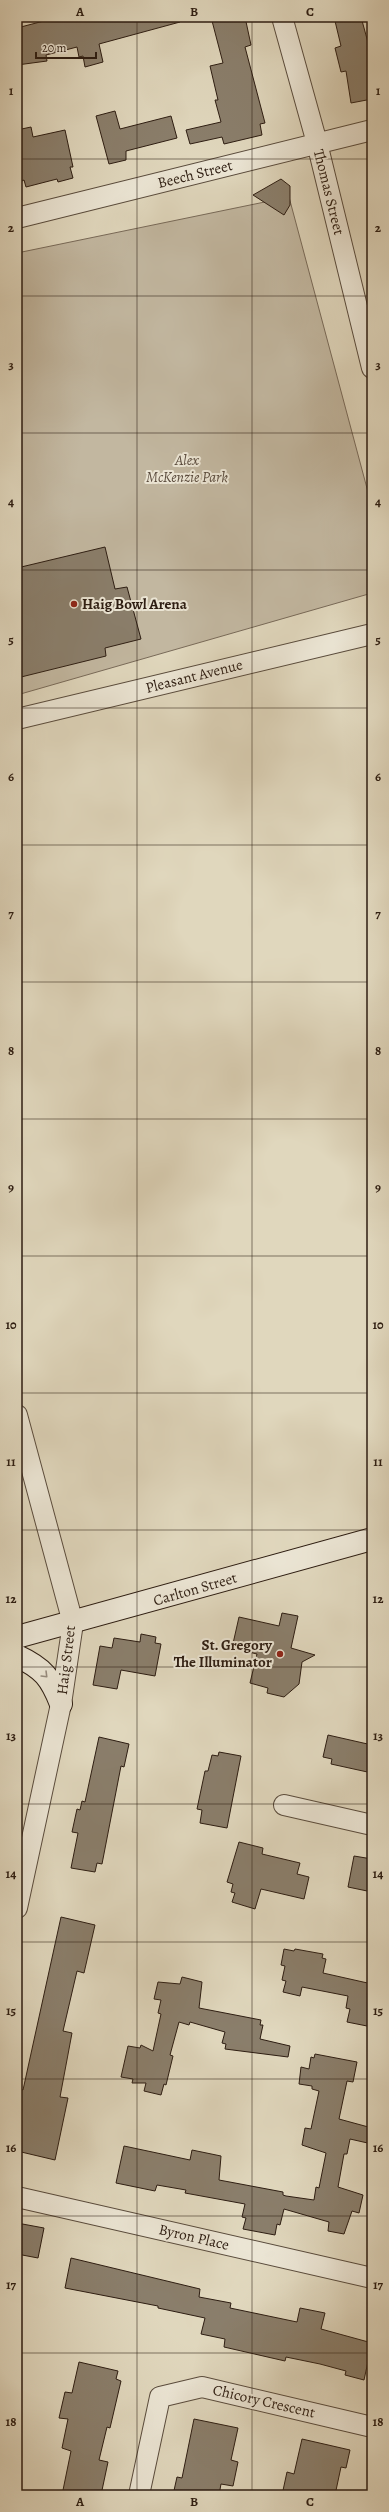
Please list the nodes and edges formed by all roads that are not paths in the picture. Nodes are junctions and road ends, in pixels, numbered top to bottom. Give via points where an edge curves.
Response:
1 (282, 17) edge
2 (372, 130) edge
3 (317, 143) junction
4 (17, 218) edge
5 (372, 368) edge
6 (372, 634) edge
7 (17, 719) edge
8 (17, 1414) edge
9 (372, 1539) edge
10 (73, 1623) junction
11 (17, 1638) edge
12 (17, 1656) edge
13 (61, 1704) junction
14 (284, 1805) dead end
15 (372, 1825) edge
16 (17, 1908) edge
17 (17, 2197) edge
18 (372, 2278) edge
19 (372, 2427) edge
20 (139, 2495) edge

1 - 3 street, Thomas Street
2 - 3 street, Beech Street
3 - 4 street, Beech Street
3 - 5 street, Thomas Street
6 - 7 street, Pleasant Avenue
8 - 10 street, Haig Street
9 - 10 main road, Carlton Street
10 - 11 main road, Carlton Street
10 - 13 street, Haig Street
12 -> 13 main road via 33,1664 53,1683
13 - 16 street, Haig Street
14 - 15 street
17 - 18 street, Byron Place
19 - 20 street, Chicory Crescent via 202,2387 160,2396

